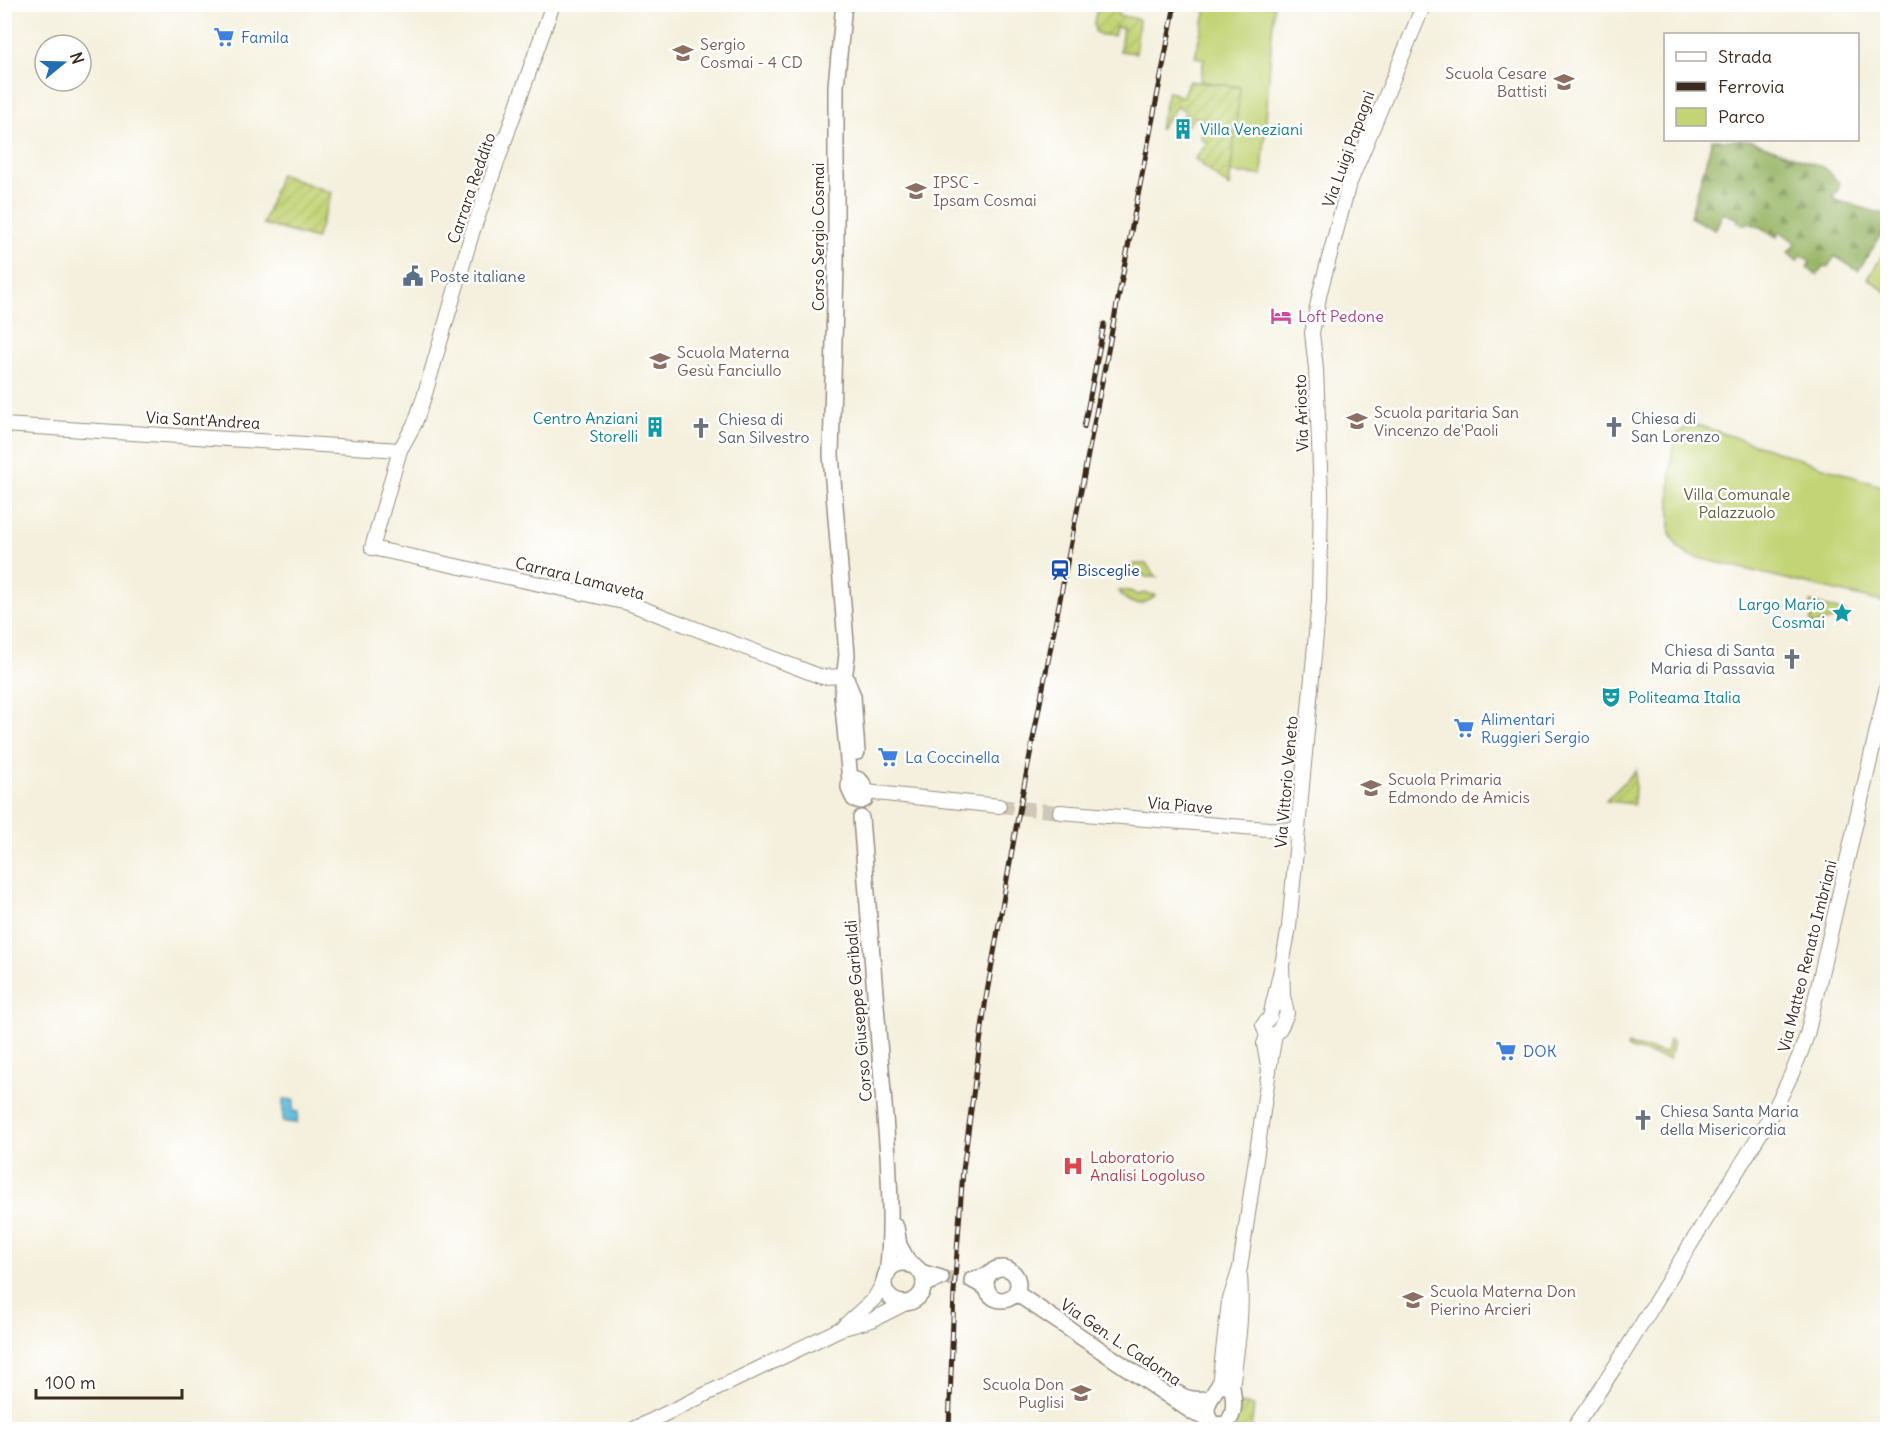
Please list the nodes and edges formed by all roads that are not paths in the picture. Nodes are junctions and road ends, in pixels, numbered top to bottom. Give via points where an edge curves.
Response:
1 (553, 4) edge
2 (844, 4) edge
3 (1421, 10) edge
4 (1312, 333) joint
5 (4, 425) edge
6 (400, 450) junction
7 (832, 471) joint
8 (372, 548) joint
9 (1319, 601) joint
10 (844, 676) junction
11 (1887, 682) edge
12 (859, 790) junction
13 (999, 806) tunnel mouth
14 (1060, 812) tunnel mouth
15 (1298, 830) junction
16 (891, 1200) junction
17 (918, 1274) junction
18 (886, 1277) junction
19 (1017, 1288) junction
20 (906, 1303) junction
21 (840, 1329) junction
22 (1221, 1390) junction
23 (1217, 1425) edge
24 (632, 1430) edge
25 (1572, 1430) edge

1 - 6 street, Carrara Reddito via 472,233 415,423
2 - 7 main road, Corso Sergio Cosmai via 836,86
3 - 4 street, Via Luigi Papagni via 1348,187
4 - 9 street, Via Ariosto via 1321,492
5 - 6 street, Via Sant'Andrea
6 - 8 street, Carrara Reddito
7 - 10 main road, Corso Giuseppe Garibaldi via 846,656
8 - 10 street, Carrara Lamaveta via 628,603 822,677
9 - 15 street, Via Vittorio Veneto
10 - 12 main road, Corso Giuseppe Garibaldi via 853,696
11 - 25 street, Via Matteo Renato Imbriani via 1808,1035 1798,1062 1745,1159 1602,1389
12 - 13 street
12 - 16 main road, Corso Giuseppe Garibaldi
14 - 15 street, Via Piave
15 - 22 street, Via Vittorio Veneto via 1282,965 1283,996 1263,1025 1271,1035 1264,1044 1269,1070 1240,1268 1242,1300
16 - 17 main road, Corso Giuseppe Garibaldi via 899,1245
16 - 18 main road, Corso Giuseppe Garibaldi
17 - 18 main road via 899,1264
17 - 20 main road via 921,1294
18 - 20 main road via 890,1296
18 - 21 street via 874,1299
19 - 19 main road via 1008,1299 998,1300 990,1294 988,1281 999,1268 1009,1269 1017,1277
19 - 22 main road, Via Gen. L. Cadorna via 1183,1397 1202,1400
19 - 23 main road, Via Gen. L. Cadorna via 1194,1413
20 - 21 street via 872,1320
21 - 24 street
22 - 23 main road via 1207,1412
22 - 23 main road via 1233,1407 1231,1419

